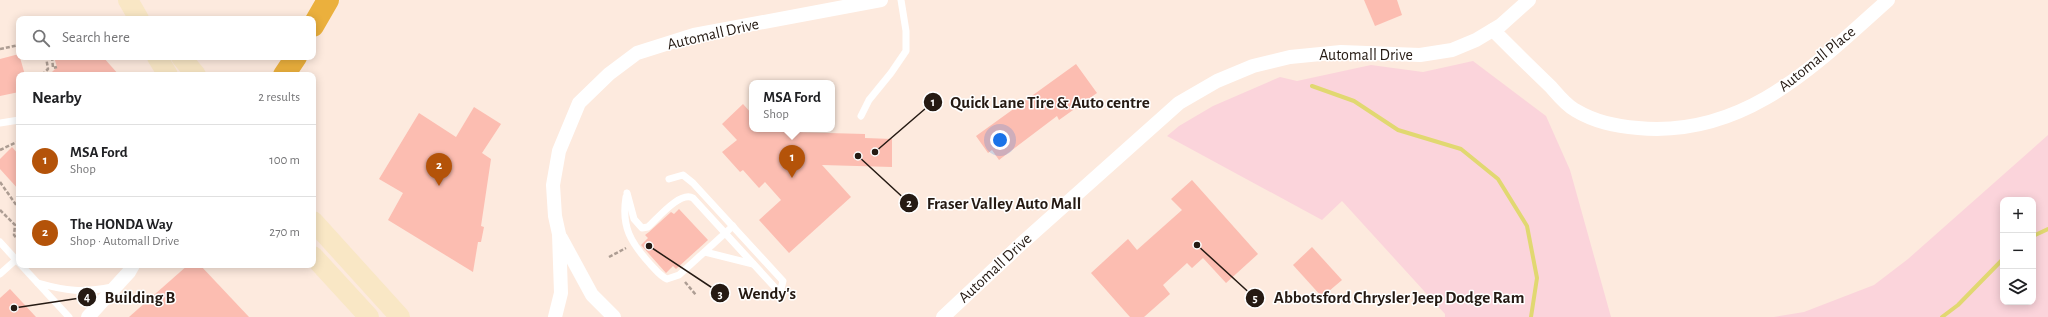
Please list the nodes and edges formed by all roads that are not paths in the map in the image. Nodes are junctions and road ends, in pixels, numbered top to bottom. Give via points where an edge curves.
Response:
1 (328, 0) edge
2 (881, 0) edge
3 (900, 0) edge
4 (1529, 0) edge
5 (1888, 0) edge
6 (316, 21) edge
7 (1493, 30) junction
8 (159, 60) edge
9 (184, 60) edge
10 (166, 72) edge
11 (194, 72) edge
12 (861, 116) dead end
13 (16, 121) edge
14 (0, 124) edge
15 (669, 180) dead end
16 (316, 224) edge
17 (733, 226) junction
18 (725, 233) junction
19 (559, 234) junction
20 (0, 242) edge
21 (705, 252) junction
22 (16, 258) edge
23 (316, 259) edge
24 (16, 263) edge
25 (754, 264) junction
26 (25, 268) edge
27 (131, 268) edge
28 (0, 274) edge
29 (38, 283) junction
30 (117, 286) junction
31 (69, 317) edge
32 (88, 317) edge
33 (369, 317) edge
34 (400, 317) edge
35 (556, 317) edge
36 (614, 317) edge
37 (943, 317) edge

1 - 6 highway
2 - 19 street, Automall Drive via 694,35 637,53 609,74 579,103 559,151 553,185
3 - 12 lane via 906,31 906,51 869,100
4 - 7 street, Automall Drive
5 - 7 street, Automall Place via 1788,85 1727,117 1690,127 1653,129 1617,126 1592,120 1573,109
7 - 37 street, Automall Drive via 1452,50 1420,55 1341,52 1290,57 1253,66 1217,80 1179,102
8 - 10 main road
9 - 11 main road
13 - 14 lane
15 - 17 lane via 683,175
16 - 34 main road
17 - 18 lane
17 - 25 lane via 783,281 780,293
18 - 21 lane
18 - 21 lane via 693,198 685,196 648,227 642,228 634,219 627,193 624,217 633,244 664,278 671,279 679,275
18 - 25 lane
19 - 35 street, Automall Drive via 561,293
19 - 36 street, Automall Drive via 592,295
20 - 22 lane
21 - 25 lane
23 - 33 main road
24 - 28 lane
26 - 29 lane
27 - 30 street
29 - 30 lane via 79,292
29 - 31 lane
30 - 32 street

